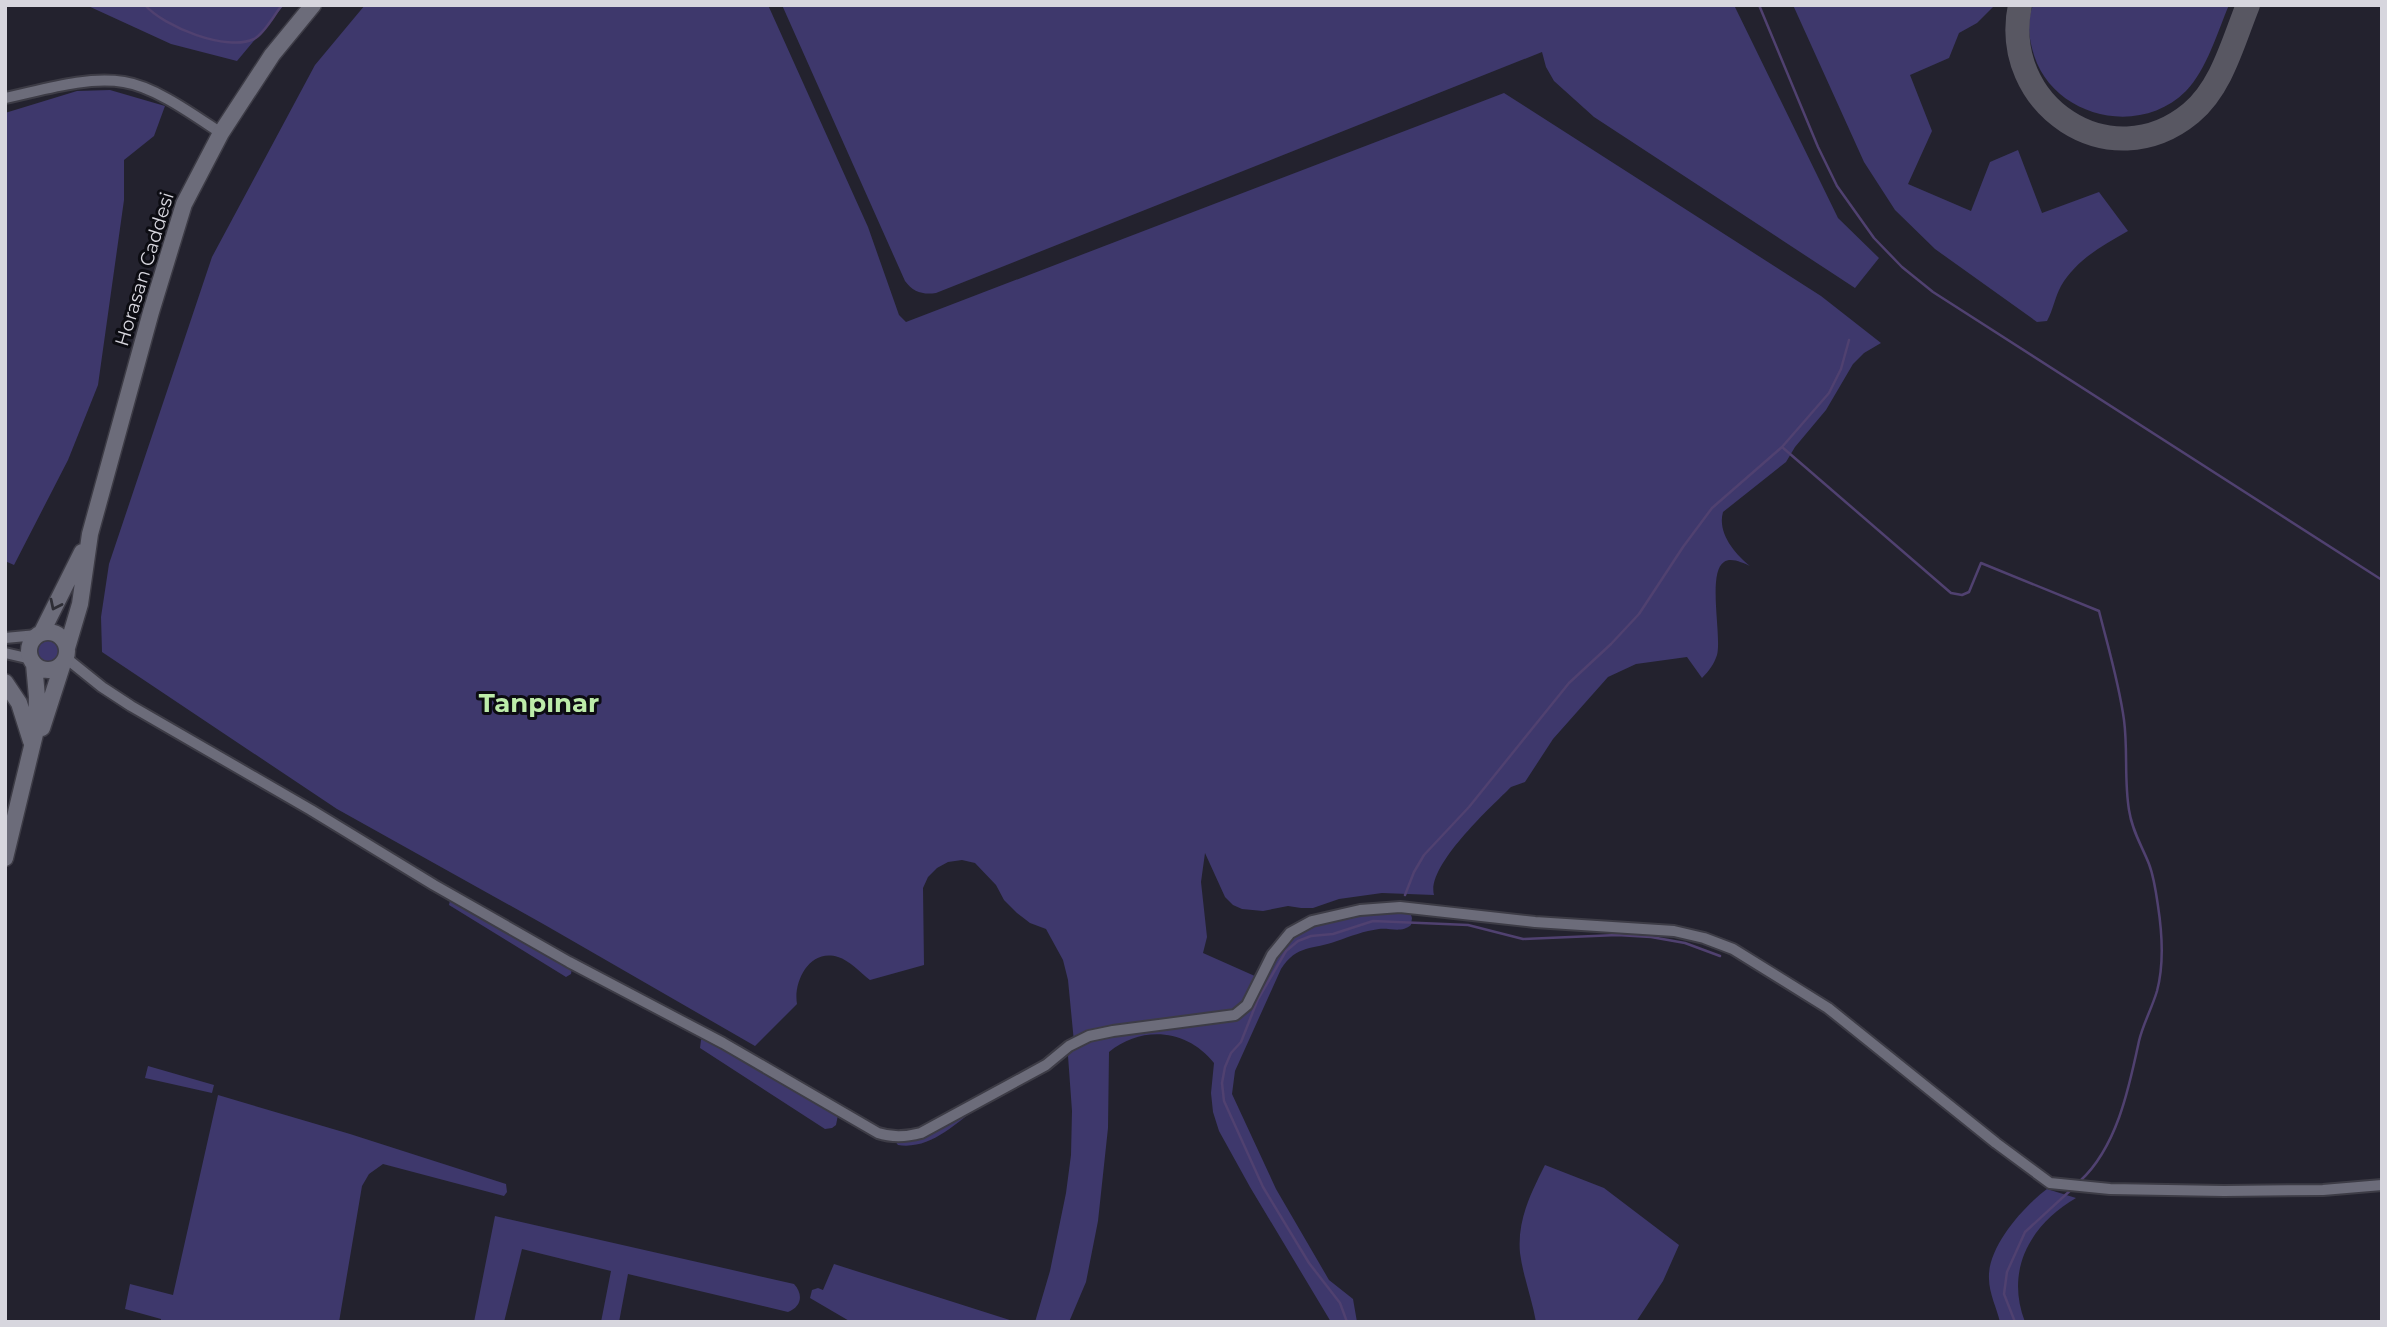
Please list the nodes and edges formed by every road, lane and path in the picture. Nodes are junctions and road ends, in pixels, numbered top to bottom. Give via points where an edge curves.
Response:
1 (313, 5) edge
2 (5, 98) edge
3 (220, 134) junction
4 (90, 534) junction
5 (40, 634) junction
6 (5, 638) edge
7 (5, 653) edge
8 (65, 656) junction
9 (32, 661) junction
10 (5, 682) edge
11 (32, 754) junction
12 (5, 859) edge
13 (2382, 1185) edge

1 - 3 street, Horasan Caddesi via 272,55
2 - 3 street via 91,82 125,82 186,109
3 - 4 street, Horasan Caddesi via 184,204
4 -> 5 street, Horasan Caddesi
4 - 8 street, Horasan Caddesi via 80,604
5 - 6 street
5 - 8 street via 58,634
5 - 9 street via 29,648
7 - 9 street
8 - 9 street via 48,670
8 - 11 street, Horasan Caddesi
8 - 13 street via 131,706 434,885 886,1136 904,1137 929,1129 1089,1036 1235,1015 1247,1005 1277,947 1297,929 1360,910 1401,907 1535,922 1660,929 1719,943 1828,1008 2050,1183 2224,1191
9 - 11 street, Horasan Caddesi via 37,713
10 - 11 street via 24,715
11 - 12 street, Horasan Caddesi

